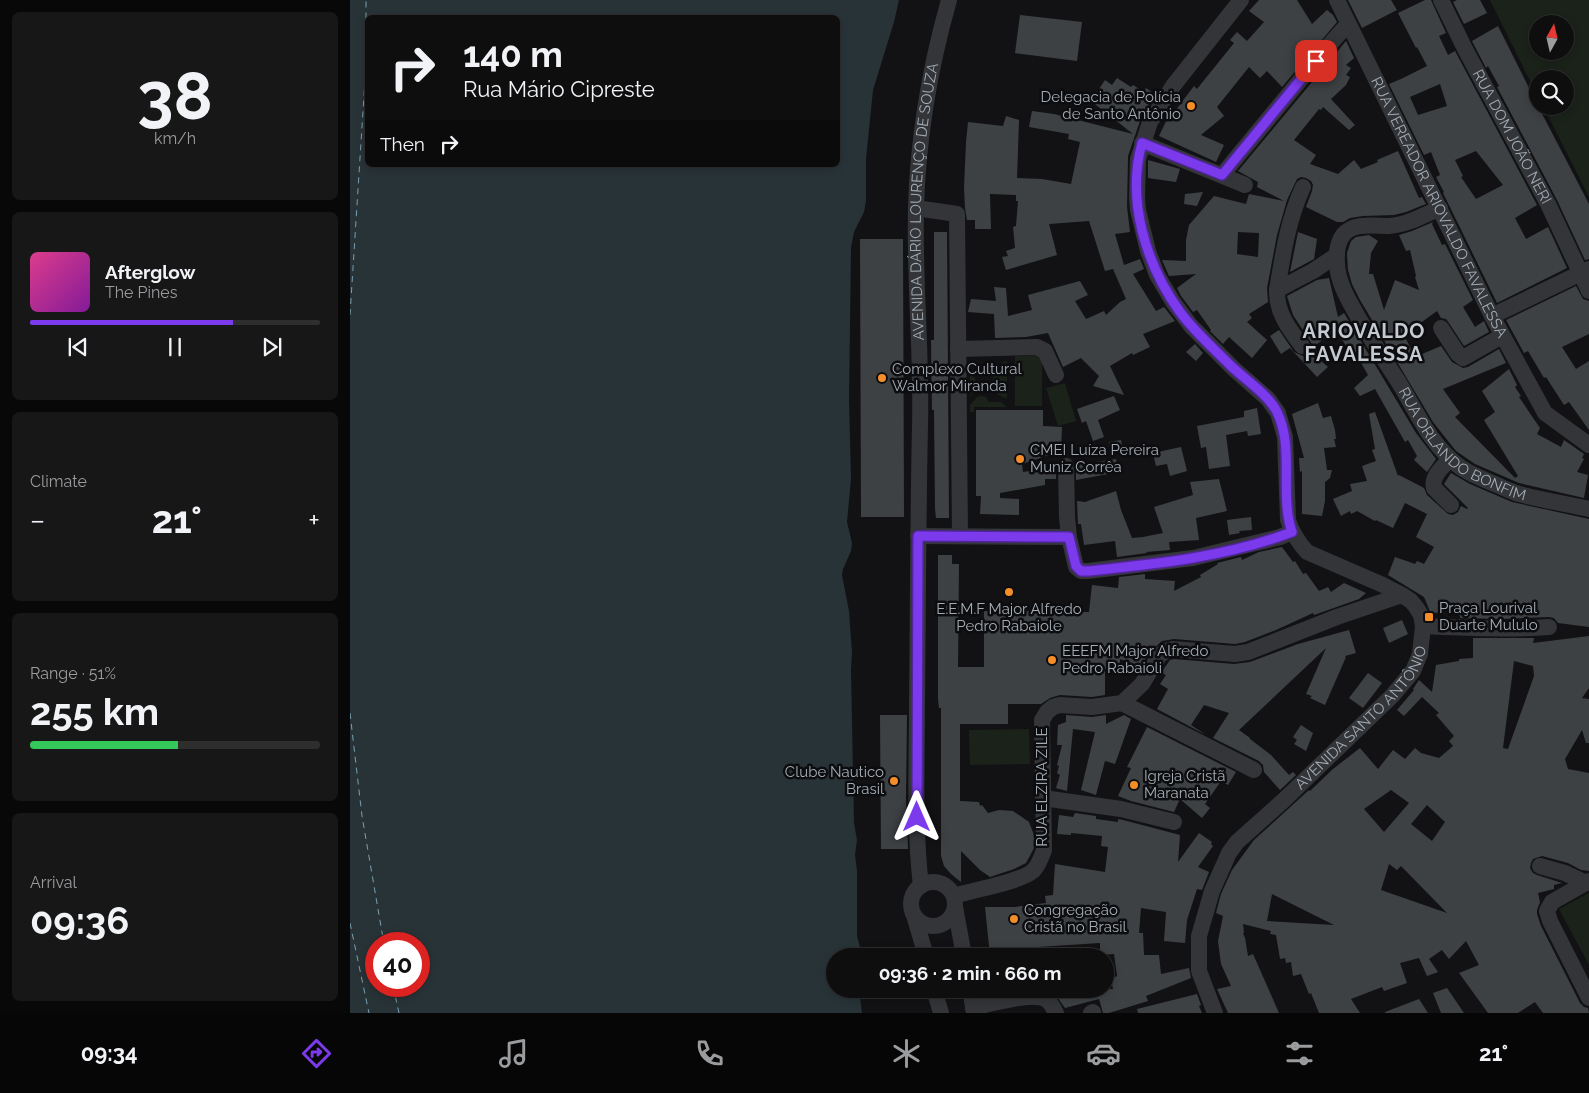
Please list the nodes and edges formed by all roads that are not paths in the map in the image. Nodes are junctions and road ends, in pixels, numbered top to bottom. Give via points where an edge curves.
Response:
1 (949, 0) edge
2 (1241, 0) edge
3 (1337, 0) edge
4 (1441, 0) edge
5 (1348, 24) junction
6 (1142, 143) junction
7 (1222, 175) junction
8 (1245, 185) dead end
9 (1303, 187) dead end
10 (916, 208) junction
11 (1440, 208) junction
12 (1337, 255) junction
13 (1585, 272) edge
14 (1277, 290) junction
15 (1589, 291) edge
16 (1492, 316) junction
17 (1441, 328) dead end
18 (1502, 336) junction
19 (1302, 346) dead end
20 (958, 350) junction
21 (1056, 375) dead end
22 (1589, 445) edge
23 (1450, 459) junction
24 (1066, 466) dead end
25 (1451, 506) dead end
26 (1589, 509) edge
27 (1292, 532) junction
28 (918, 536) junction
29 (960, 536) junction
30 (1069, 537) junction
31 (1402, 595) junction
32 (1423, 626) junction
33 (1549, 626) dead end
34 (1122, 703) junction
35 (1254, 770) dead end
36 (1043, 798) junction
37 (1174, 822) dead end
38 (1540, 866) dead end
39 (1588, 882) edge
40 (921, 886) junction
41 (955, 901) junction
42 (914, 915) junction
43 (924, 948) edge
44 (963, 948) edge
45 (937, 998) edge
46 (972, 998) edge
47 (1589, 998) edge
48 (974, 1011) edge
49 (941, 1013) edge
50 (1056, 1013) edge
51 (1215, 1013) edge

1 - 10 street, AVENIDA DÁRIO LOURENÇO DE SOUZA via 929,88
2 - 6 street, AVENIDA SANTO ANTÔNIO via 1160,105
3 - 5 street, RUA VEREADOR ARIOVALDO FAVALESSA
4 - 13 street, RUA DOM JOÃO NERI
5 - 7 street
5 - 11 street, RUA VEREADOR ARIOVALDO FAVALESSA
6 - 7 street
6 - 27 street, AVENIDA SANTO ANTÔNIO via 1138,159 1137,198 1146,243 1157,275 1191,326 1268,399 1278,413 1285,438 1287,513
7 - 8 street
9 - 14 street via 1286,237
10 - 20 street via 957,214
10 - 28 street, AVENIDA DÁRIO LOURENÇO DE SOUZA via 920,412
11 - 12 street, RUA ORLANDO BONFIM via 1392,226 1356,226 1349,229 1340,240
11 - 16 street, RUA VEREADOR ARIOVALDO FAVALESSA
12 - 14 street
12 - 23 street, RUA ORLANDO BONFIM via 1341,283 1376,349 1420,421
13 - 15 street, RUA DOM JOÃO NERI
13 - 16 street
14 - 19 street via 1281,315
16 - 18 street, RUA VEREADOR ARIOVALDO FAVALESSA
17 - 18 street via 1463,358
18 - 22 street, RUA VEREADOR ARIOVALDO FAVALESSA via 1545,414
20 - 21 street via 1037,347 1045,351
20 - 29 street
23 - 25 street via 1434,477 1433,484
23 - 26 street, RUA ORLANDO BONFIM via 1475,476 1517,493
24 - 30 street
27 - 30 street via 1194,558 1081,571 1076,566
27 - 31 street, AVENIDA SANTO ANTÔNIO via 1307,552
28 - 29 street
28 - 40 street, AVENIDA DÁRIO LOURENÇO DE SOUZA via 917,817
29 - 30 street
31 - 32 street, AVENIDA SANTO ANTÔNIO via 1416,607
31 - 34 street via 1248,652 1165,651 1142,684
32 - 33 street
32 - 51 street, AVENIDA SANTO ANTÔNIO via 1417,663 1392,696 1228,853 1198,936 1199,972
34 - 35 street
34 - 36 street, RUA ELZIRA ZILE via 1092,707 1060,705 1046,712 1042,720
36 - 37 street
36 - 41 street, RUA ELZIRA ZILE via 1044,850 1034,870 1024,877
38 - 39 street
39 - 47 street via 1552,902 1547,911
40 - 41 street via 930,882 940,883 948,888
40 - 42 street via 912,899
41 - 42 street via 950,919 938,926 924,924
41 - 44 street
42 - 43 street
45 - 49 street
46 - 48 street
48 - 50 street via 999,1002 1041,997

